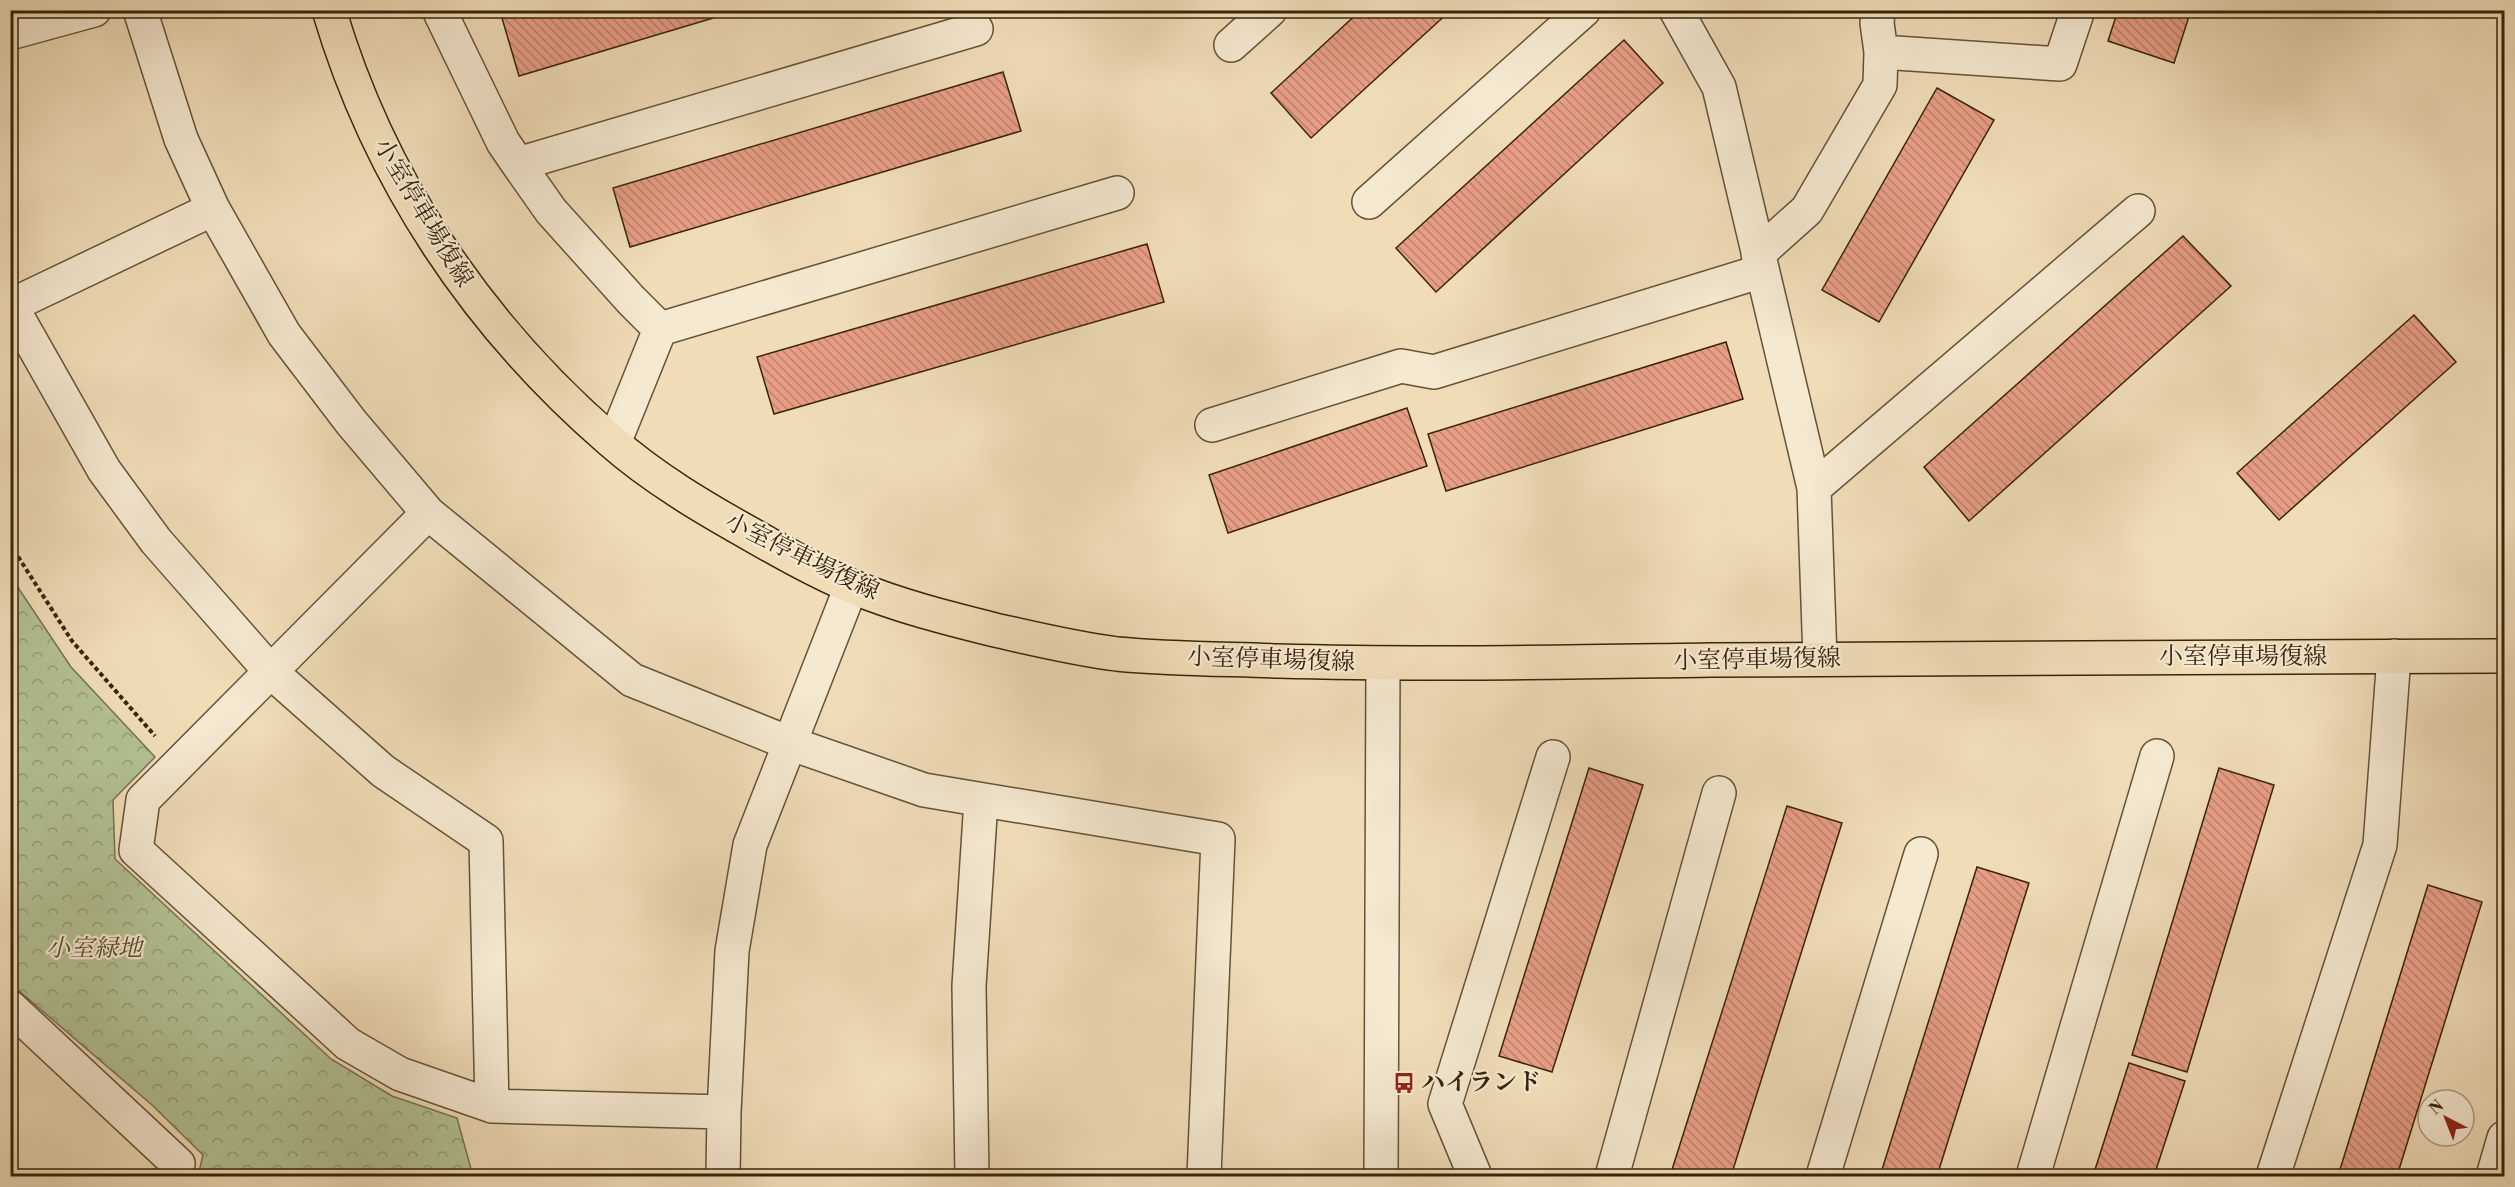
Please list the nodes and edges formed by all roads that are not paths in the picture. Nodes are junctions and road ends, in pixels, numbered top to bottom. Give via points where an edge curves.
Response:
1 (94, 10) edge
2 (140, 10) edge
3 (329, 10) edge
4 (440, 10) edge
5 (1270, 10) edge
6 (1584, 10) edge
7 (1676, 10) edge
8 (1878, 10) edge
9 (2078, 10) edge
10 (976, 29) dead end
11 (10, 33) edge
12 (1231, 45) dead end
13 (1881, 51) junction
14 (518, 164) junction
15 (1117, 193) dead end
16 (1369, 202) dead end
17 (213, 209) junction
18 (2138, 211) dead end
19 (1760, 263) junction
20 (11, 306) edge
21 (660, 329) junction
22 (1212, 425) dead end
23 (614, 443) junction
24 (1814, 488) junction
25 (428, 513) junction
26 (851, 587) junction
27 (2394, 656) junction
28 (2505, 656) edge
29 (1820, 659) junction
30 (1383, 664) junction
31 (270, 671) junction
32 (789, 743) junction
33 (2157, 756) dead end
34 (1553, 758) dead end
35 (1719, 793) dead end
36 (981, 800) junction
37 (1921, 854) dead end
38 (10, 1007) edge
39 (492, 1106) junction
40 (724, 1112) junction
41 (2505, 1138) edge
42 (175, 1176) edge
43 (723, 1176) edge
44 (972, 1176) edge
45 (1204, 1176) edge
46 (1381, 1176) edge
47 (1475, 1176) edge
48 (1612, 1176) edge
49 (1823, 1176) edge
50 (2033, 1176) edge
51 (2273, 1176) edge
52 (2493, 1176) edge

1 - 11 street
2 - 17 street via 181,139
3 - 23 main road, 小室停車場復線 via 370,124 400,185 440,251 490,318 546,381
4 - 14 street via 503,142
5 - 12 street
6 - 16 street
7 - 19 street via 1719,87
8 - 13 street
9 - 13 street via 2060,64
10 - 14 street
13 - 19 street via 1880,85 1807,210
14 - 21 street via 552,211
15 - 21 street
17 - 20 street
17 - 25 street via 285,334 351,422
18 - 24 street
19 - 22 street via 1434,372 1401,366
19 - 24 street
20 - 31 street via 104,470 156,541
21 - 23 street
23 - 26 main road, 小室停車場復線 via 695,503
24 - 29 street
25 - 31 street
25 - 32 street via 632,680
26 - 30 main road, 小室停車場復線 via 930,614 1114,654
26 - 32 street
27 - 28 main road, 小室停車場復線
27 - 29 main road, 小室停車場復線
27 - 51 street via 2380,845
29 - 30 main road, 小室停車場復線
30 - 46 street
31 - 39 street via 383,771 486,841
31 - 39 street via 143,800 136,850 348,1044 400,1074
32 - 36 street via 924,790
32 - 40 street via 750,845 732,951
33 - 50 street
34 - 47 street via 1445,1104
35 - 48 street
36 - 44 street via 969,986
36 - 45 street via 1218,839
37 - 49 street
38 - 42 street via 178,1164
39 - 40 street
40 - 43 street
41 - 52 street

